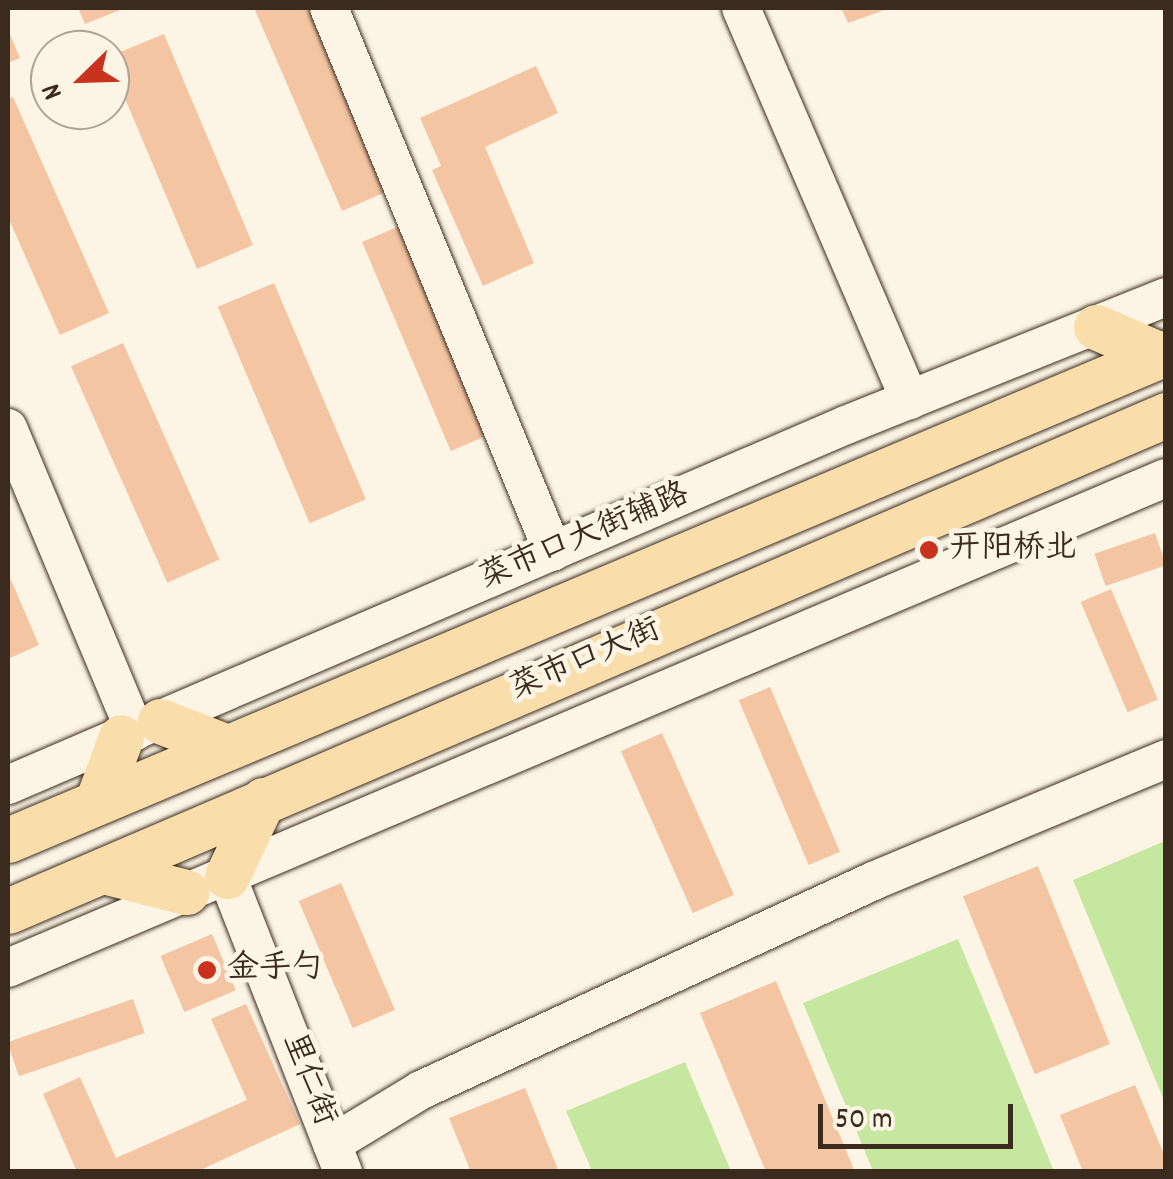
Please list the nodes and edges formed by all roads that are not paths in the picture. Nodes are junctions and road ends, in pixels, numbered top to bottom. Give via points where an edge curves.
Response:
1 (329, 8) edge
2 (742, 8) edge
3 (1166, 297) edge
4 (1096, 326) junction
5 (1163, 354) edge
6 (910, 400) junction
7 (1166, 415) edge
8 (8, 428) edge
9 (1166, 478) edge
10 (553, 552) junction
11 (139, 730) junction
12 (227, 747) junction
13 (1166, 759) edge
14 (8, 784) edge
15 (263, 800) junction
16 (97, 802) junction
17 (8, 840) edge
18 (103, 871) junction
19 (206, 884) junction
20 (8, 910) edge
21 (8, 968) edge
22 (338, 1158) edge

1 - 10 street
2 - 6 street
3 - 4 street, 菜市口大街辅路
4 - 5 main road
4 - 6 street, 菜市口大街辅路
5 - 12 main road, 菜市口大街
6 - 10 street, 菜市口大街辅路
7 - 15 main road, 菜市口大街
8 - 11 street
9 - 19 street
10 - 11 street, 菜市口大街辅路
11 - 12 main road
11 - 14 street, 菜市口大街辅路
11 - 16 main road
12 - 16 main road, 菜市口大街
13 - 22 street via 872,881 421,1090
15 - 18 main road, 菜市口大街
15 - 19 main road
16 - 17 main road, 菜市口大街
18 - 19 main road
18 - 20 main road, 菜市口大街
19 - 21 street
19 - 22 street, 里仁街

